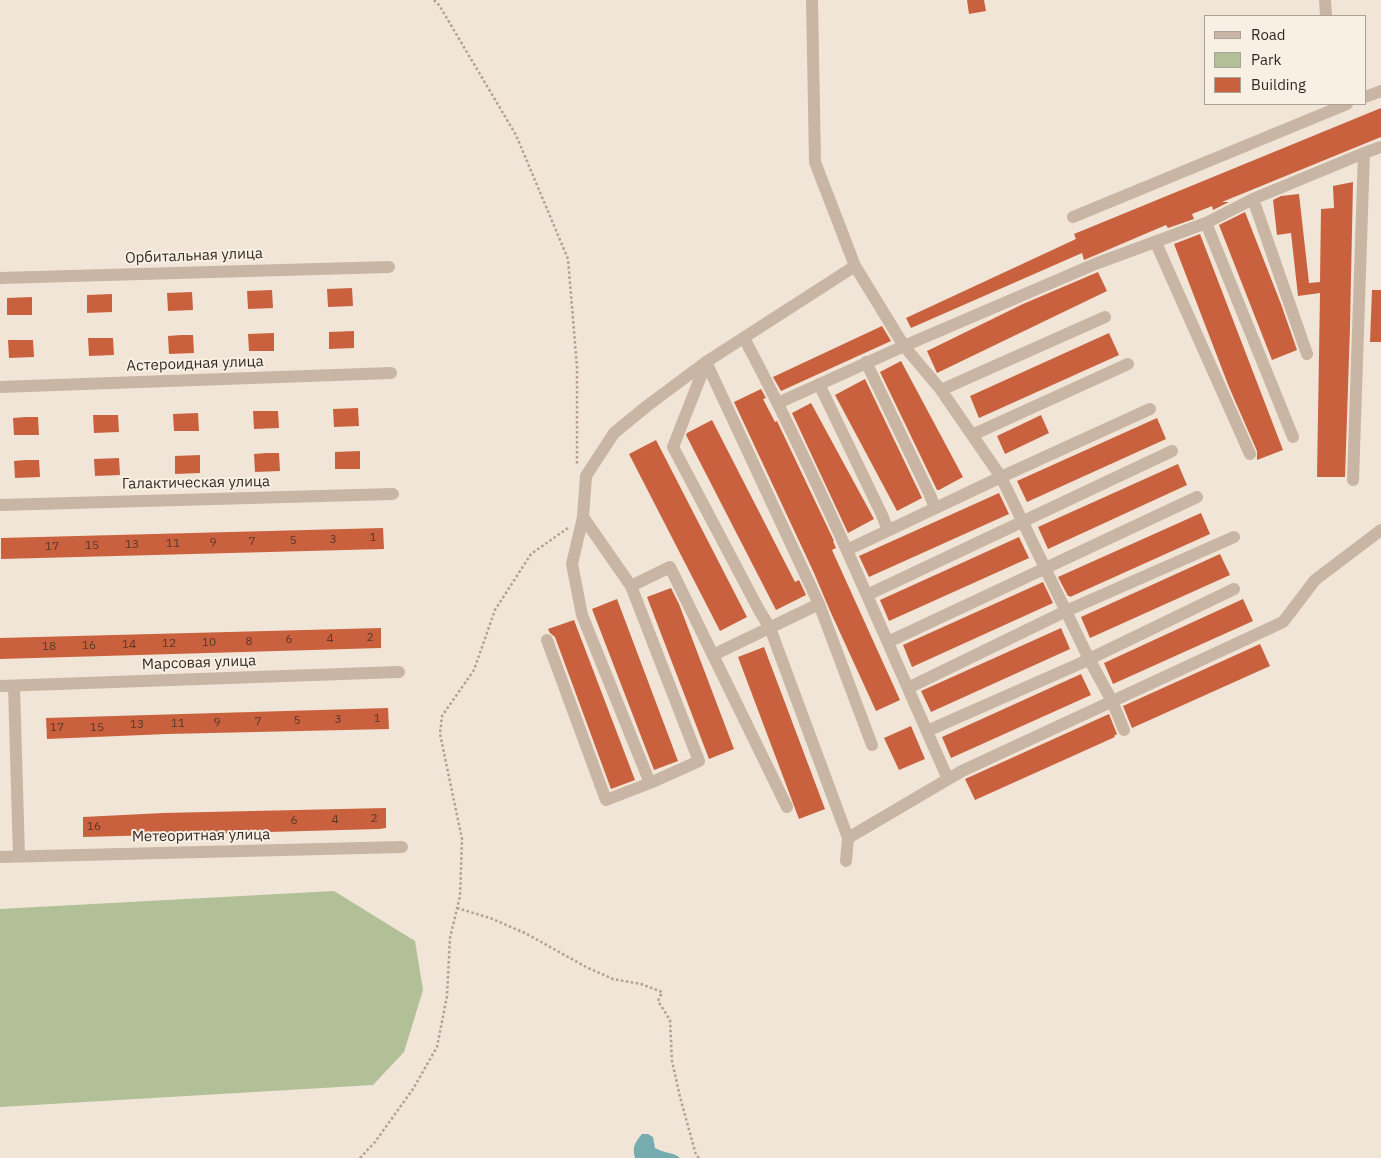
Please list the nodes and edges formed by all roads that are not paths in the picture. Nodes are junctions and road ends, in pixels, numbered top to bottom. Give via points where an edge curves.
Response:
1 (812, 0) edge
2 (1325, 0) edge
3 (1326, 15) edge
4 (1381, 91) edge
5 (1366, 97) edge
6 (1342, 105) edge
7 (1381, 147) edge
8 (1364, 153) junction
9 (1254, 199) junction
10 (1073, 217) dead end
11 (1206, 223) junction
12 (1156, 243) junction
13 (855, 266) junction
14 (390, 267) dead end
15 (0, 278) edge
16 (1105, 317) dead end
17 (744, 338) junction
18 (904, 346) junction
19 (1307, 354) dead end
20 (706, 362) junction
21 (866, 362) junction
22 (1128, 364) dead end
23 (392, 373) dead end
24 (820, 384) junction
25 (0, 388) edge
26 (941, 390) junction
27 (778, 403) junction
28 (1150, 409) dead end
29 (972, 435) junction
30 (1294, 437) dead end
31 (1172, 451) dead end
32 (1250, 454) dead end
33 (1001, 477) junction
34 (1354, 480) dead end
35 (393, 494) dead end
36 (1197, 497) dead end
37 (0, 505) edge
38 (935, 508) junction
39 (583, 517) junction
40 (1022, 522) junction
41 (888, 530) junction
42 (1381, 530) edge
43 (1234, 538) dead end
44 (847, 550) junction
45 (1045, 568) junction
46 (631, 586) junction
47 (1234, 589) dead end
48 (867, 595) junction
49 (819, 604) junction
50 (1066, 612) junction
51 (770, 628) junction
52 (547, 640) dead end
53 (888, 642) junction
54 (713, 655) junction
55 (1089, 659) junction
56 (399, 672) dead end
57 (0, 686) edge
58 (14, 686) junction
59 (908, 688) junction
60 (1112, 701) junction
61 (1124, 730) dead end
62 (927, 731) junction
63 (872, 745) dead end
64 (948, 779) junction
65 (650, 783) junction
66 (786, 807) dead end
67 (848, 838) junction
68 (402, 847) dead end
69 (19, 856) junction
70 (0, 857) edge
71 (846, 861) dead end

1 - 13 street via 815,162
2 - 3 street
4 - 5 street
6 - 10 street
7 - 8 street
8 - 9 street
8 - 34 street
9 - 11 street
9 - 19 street
11 - 12 street
11 - 30 street
12 - 18 street via 1095,264
12 - 32 street
13 - 17 street
13 - 18 street
14 - 15 street, Орбитальная улица
16 - 26 street
17 - 20 street
17 - 27 street
18 - 21 street
18 - 26 street
20 - 39 street via 614,433 586,476
20 - 49 street
20 - 51 street via 673,447
21 - 24 street
21 - 38 street
22 - 29 street
23 - 25 street, Астероидная улица
24 - 27 street
24 - 41 street
26 - 29 street
27 - 44 street
28 - 33 street
29 - 33 street
31 - 40 street
33 - 38 street
33 - 40 street
35 - 37 street, Галактическая улица
36 - 45 street
38 - 41 street
39 - 46 street
39 - 65 street via 572,564 582,616
40 - 45 street
40 - 48 street
41 - 44 street
42 - 60 street via 1315,580 1283,622
43 - 50 street
44 - 48 street
45 - 50 street
45 - 53 street
46 - 54 street via 670,567
46 - 65 street via 699,761
47 - 55 street
48 - 53 street
49 - 51 street
49 - 63 street
50 - 55 street
50 - 59 street
51 - 54 street
51 - 67 street
52 - 65 street via 606,800
53 - 59 street
54 - 66 street
55 - 60 street
55 - 62 street
56 - 58 street, Марсовая улица
57 - 58 street, Марсовая улица
58 - 69 street
59 - 62 street
60 - 61 street
60 - 64 street
62 - 64 street
64 - 67 street
67 - 71 street
68 - 69 street, Метеоритная улица
69 - 70 street, Метеоритная улица

